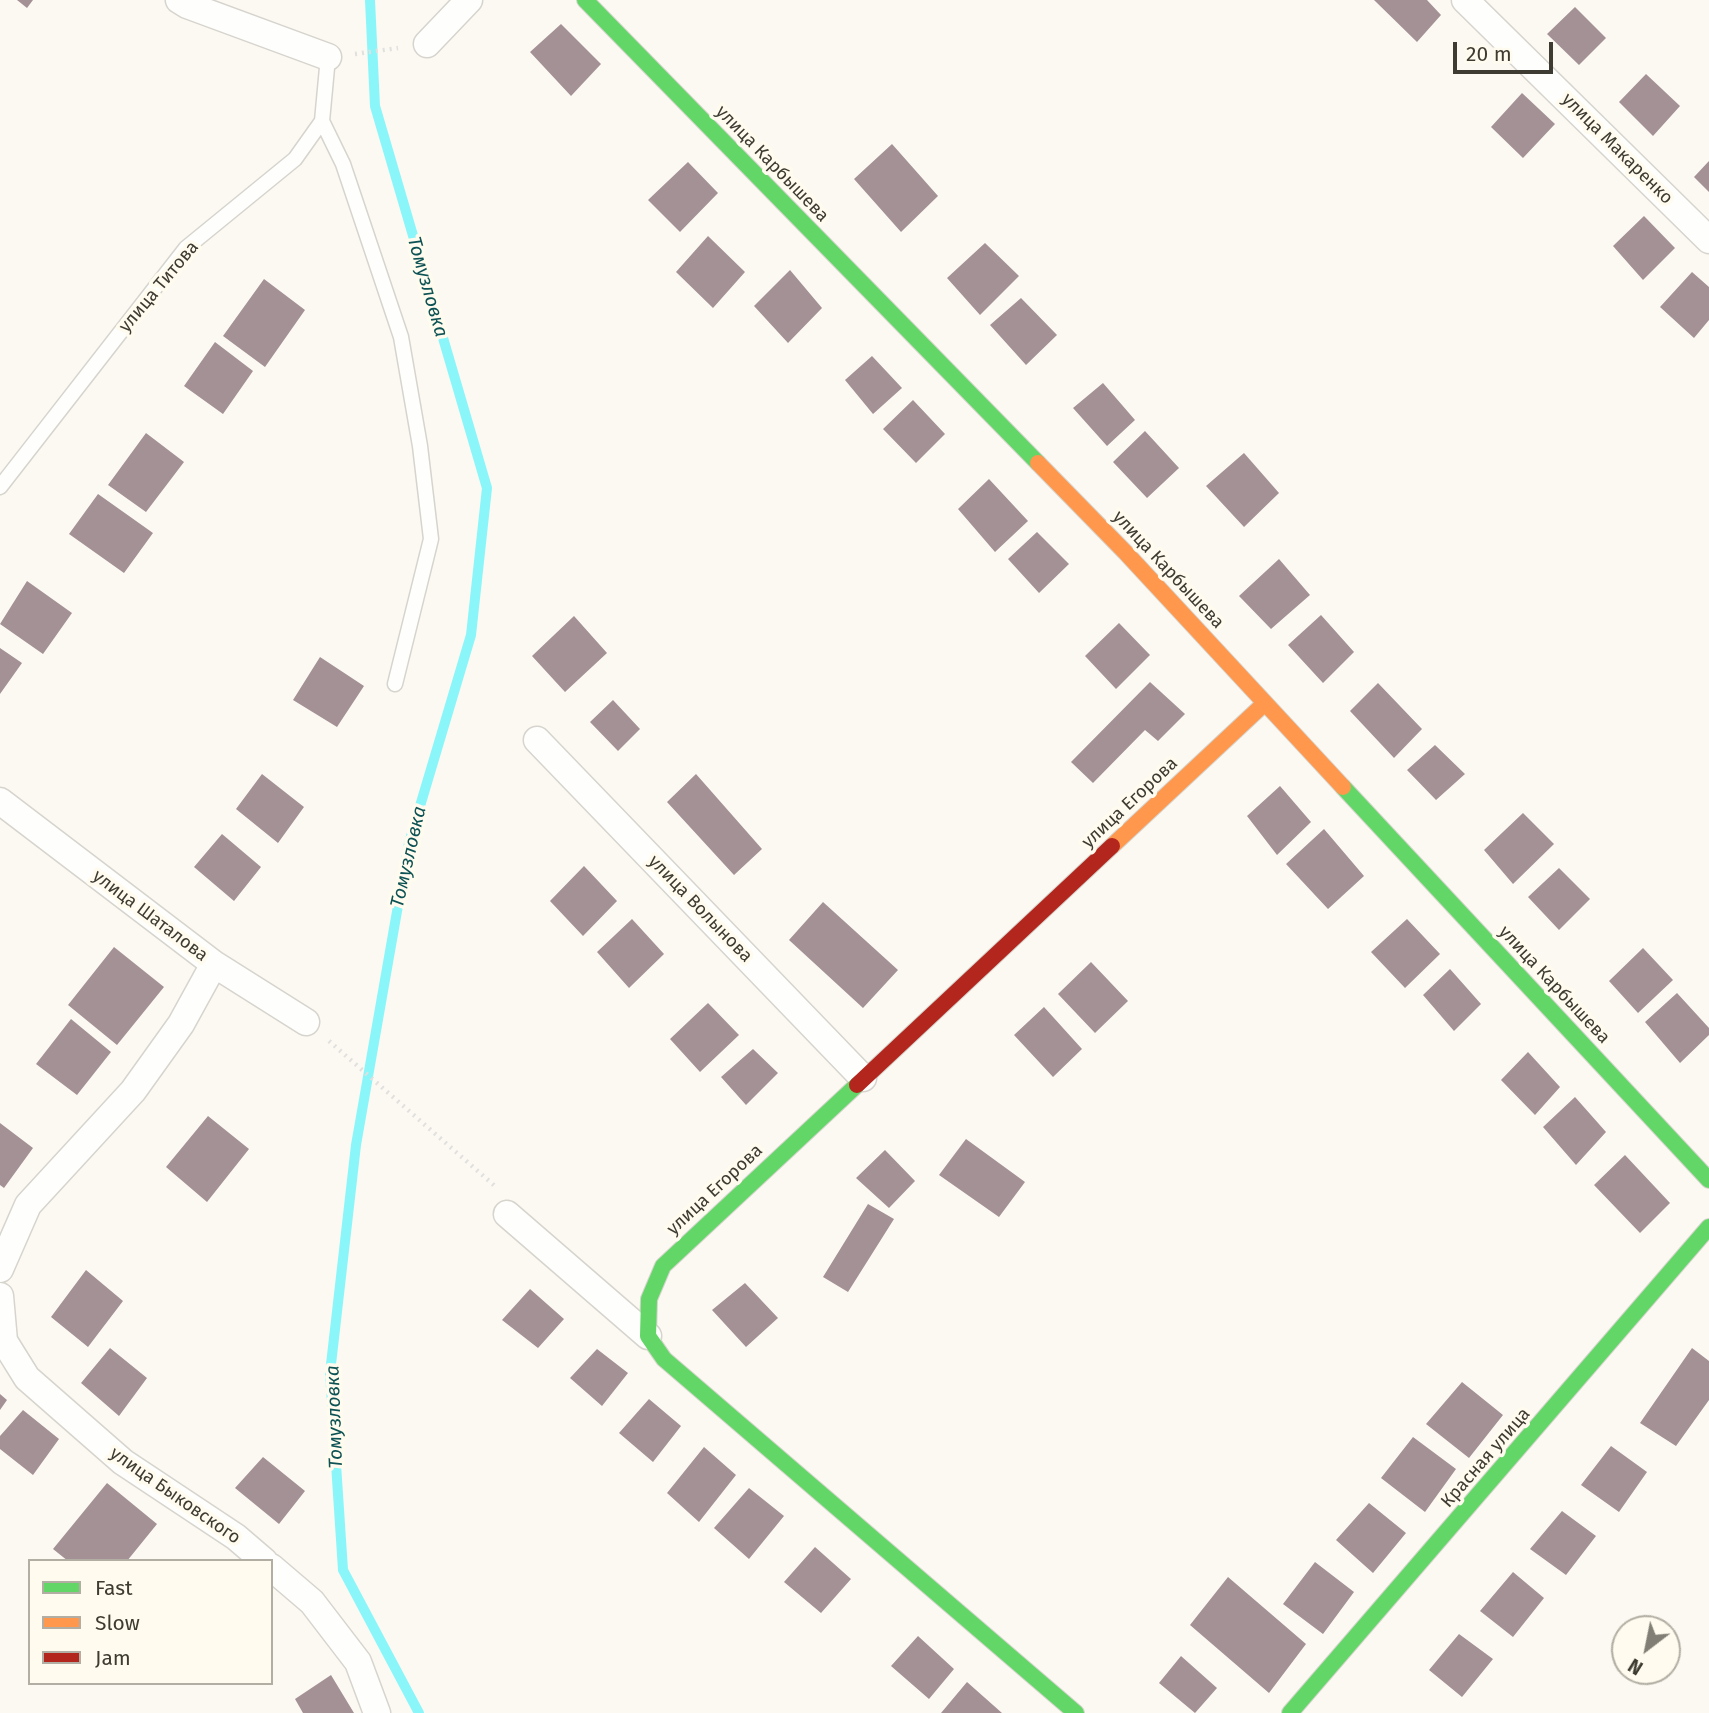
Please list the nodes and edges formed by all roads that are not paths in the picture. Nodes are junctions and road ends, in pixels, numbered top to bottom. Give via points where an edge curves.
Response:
1 (179, 0) edge
2 (469, 0) edge
3 (584, 0) edge
4 (1465, 0) edge
5 (427, 44) road end
6 (340, 56) joint
7 (322, 121) junction
8 (1709, 240) edge
9 (0, 487) edge
10 (395, 684) dead end
11 (1265, 703) junction
12 (537, 740) dead end
13 (0, 801) edge
14 (214, 964) junction
15 (306, 1022) road end
16 (863, 1078) junction
17 (1709, 1180) edge
18 (507, 1214) dead end
19 (1709, 1227) edge
20 (0, 1269) edge
21 (0, 1296) edge
22 (648, 1336) junction
23 (262, 1559) edge
24 (273, 1569) edge
25 (377, 1713) edge
26 (1076, 1713) edge
27 (1290, 1713) edge

1 - 6 street
2 - 5 street
3 - 11 street, улица Карбышева via 1126,553
4 - 8 street, улица Макаренко
6 - 7 lane
7 - 9 lane, улица Титова via 295,159 186,248
7 - 10 lane via 343,164 401,337 423,473 431,540
11 - 16 street, улица Егорова
11 - 17 street, улица Карбышева
12 - 16 street, улица Волынова
13 - 14 street, улица Шаталова
14 - 15 street, улица Шаталова
14 - 20 street via 181,1024 132,1091 28,1205
16 - 22 street, улица Егорова via 663,1266 649,1299
18 - 22 street
19 - 27 street, Красная улица
21 - 23 street, улица Быковского via 5,1341 27,1378 123,1462
22 - 26 street via 664,1359
24 - 25 street via 312,1602 358,1662

